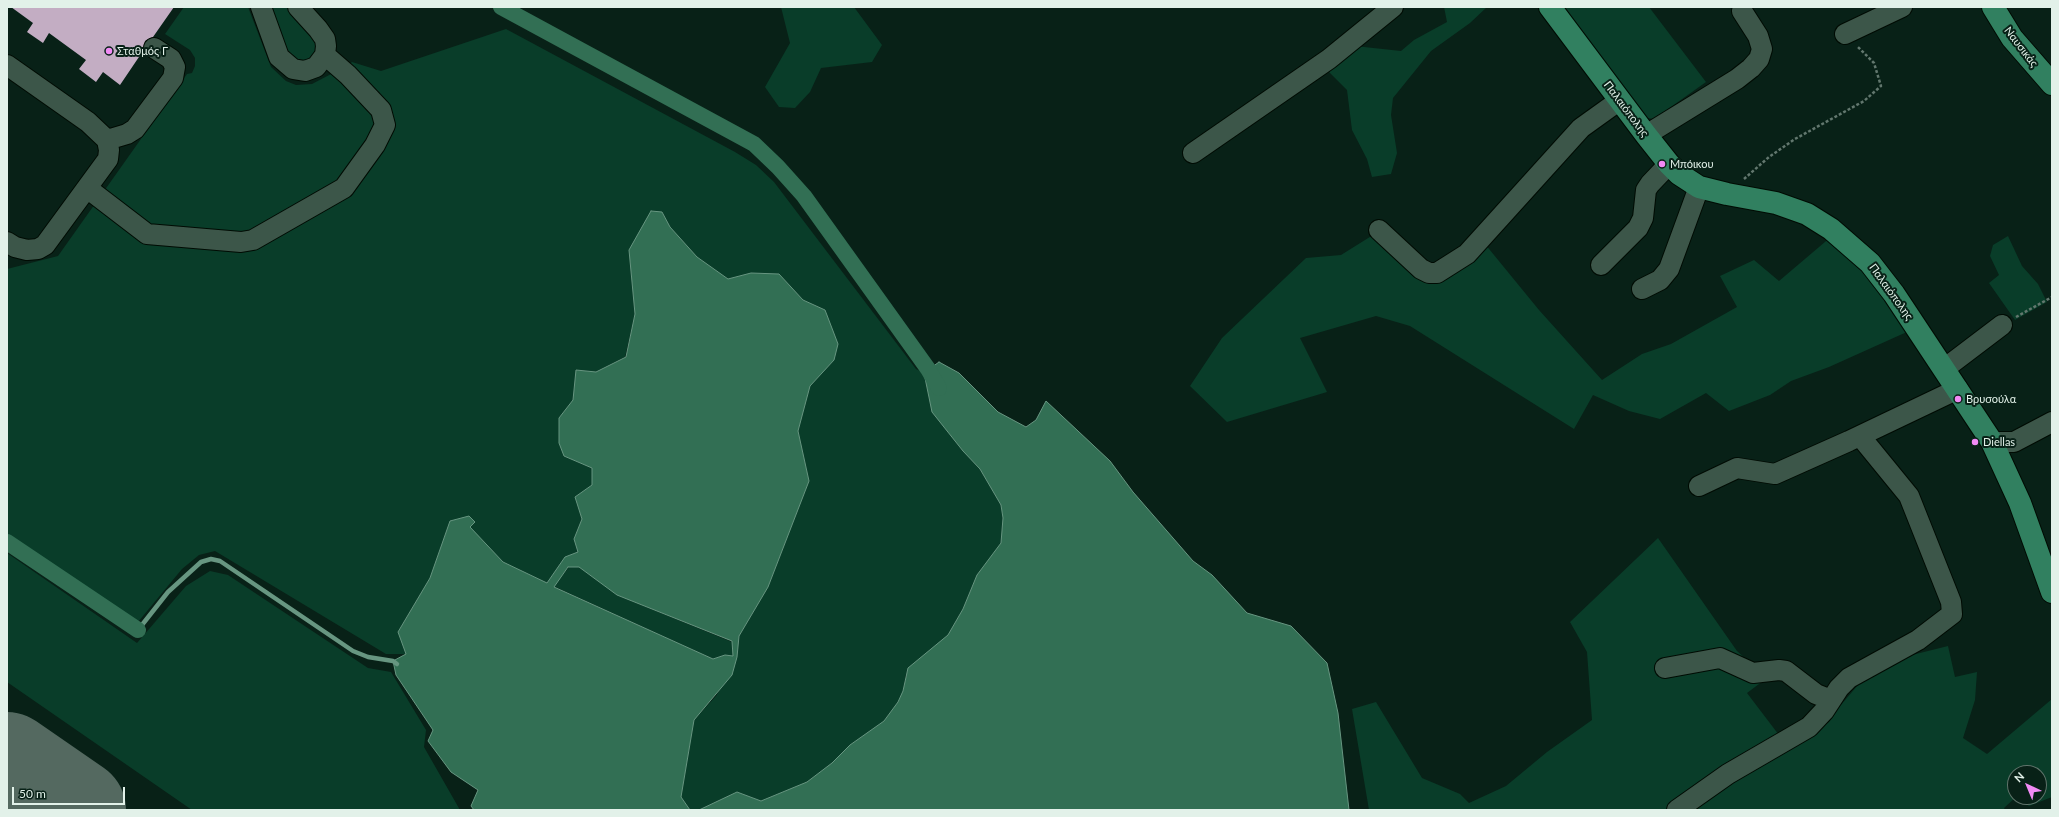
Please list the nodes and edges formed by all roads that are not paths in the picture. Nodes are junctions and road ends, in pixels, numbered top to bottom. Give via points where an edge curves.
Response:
1 (261, 7) edge
2 (298, 7) edge
3 (1393, 7) edge
4 (1550, 7) edge
5 (1902, 7) edge
6 (1993, 7) edge
7 (1742, 10) dead end
8 (1845, 34) road end
9 (154, 48) dead end
10 (325, 56) junction
11 (7, 65) edge
12 (2052, 84) edge
13 (1620, 100) junction
14 (1646, 135) junction
15 (106, 140) junction
16 (1193, 153) dead end
17 (1669, 164) junction
18 (1699, 187) junction
19 (86, 188) junction
20 (1379, 230) dead end
21 (7, 242) edge
22 (1601, 265) dead end
23 (1642, 289) dead end
24 (2002, 325) road end
25 (1944, 369) junction
26 (1958, 389) junction
27 (2052, 422) edge
28 (1860, 436) junction
29 (1992, 442) junction
30 (1698, 486) dead end
31 (2052, 592) edge
32 (1665, 668) dead end
33 (1831, 700) junction
34 (1677, 810) edge

1 - 10 street via 279,57 287,65 305,71 316,67
2 - 10 street via 325,39
3 - 16 street via 1329,59
4 - 13 main road, Παλαιόπολης
5 - 8 street
6 - 12 main road, Ναυσικάς via 2012,38
7 - 14 street via 1758,36 1762,49 1759,59 1737,79
9 - 15 street via 171,59 175,67 173,78 135,129
10 - 19 street via 348,75 381,110 385,125 375,145 344,188 254,240 241,242 148,234
11 - 15 street via 88,122
13 - 14 main road, Παλαιόπολης
13 - 20 street via 1581,128 1467,254 1437,272 1429,273 1421,269
14 - 17 main road, Παλαιόπολης
15 - 19 street via 108,159
17 - 18 main road, Παλαιόπολης
17 - 22 street via 1646,190 1638,228
18 - 23 street via 1669,269 1660,280
18 - 25 main road, Παλαιόπολης via 1794,208 1821,222 1848,242 1885,281
19 - 21 street via 45,245 27,250
24 - 25 street
25 - 26 main road, Παλαιόπολης
26 - 28 street
26 - 29 main road, Παλαιόπολης
27 - 29 street via 2014,442
28 - 30 street via 1775,474 1737,468
28 - 33 street via 1909,496 1952,609 1948,617 1921,638 1853,676 1839,688
29 - 31 main road, Παλαιόπολης via 2020,503
32 - 33 street via 1720,658 1753,674 1786,671 1816,694
33 - 34 street via 1809,727 1728,774

